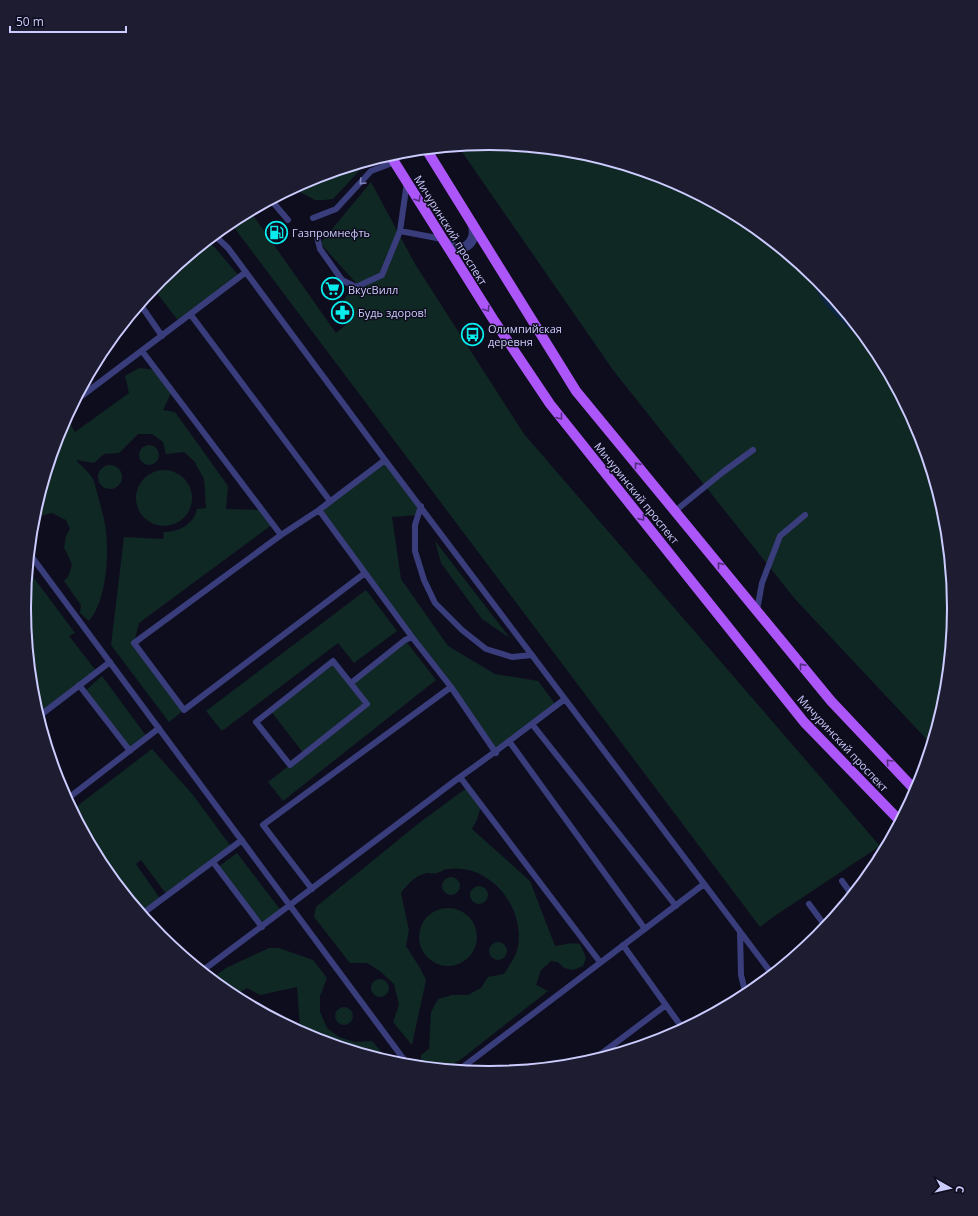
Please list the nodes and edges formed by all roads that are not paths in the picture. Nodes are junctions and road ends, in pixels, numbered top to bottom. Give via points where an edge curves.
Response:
1 (429, 154) edge
2 (394, 161) edge
3 (385, 163) edge
4 (407, 182) junction
5 (274, 203) edge
6 (313, 218) dead end
7 (288, 220) dead end
8 (472, 223) junction
9 (400, 231) junction
10 (316, 233) dead end
11 (218, 239) edge
12 (443, 240) junction
13 (246, 272) junction
14 (143, 308) edge
15 (191, 315) junction
16 (162, 336) junction
17 (142, 351) junction
18 (84, 395) edge
19 (753, 450) dead end
20 (385, 460) junction
21 (330, 501) junction
22 (421, 506) junction
23 (318, 510) junction
24 (675, 511) junction
25 (805, 515) dead end
26 (281, 535) junction
27 (34, 560) edge
28 (365, 573) junction
29 (756, 610) junction
30 (412, 637) junction
31 (532, 655) junction
32 (110, 662) junction
33 (351, 683) junction
34 (79, 685) junction
35 (451, 687) junction
36 (565, 699) junction
37 (44, 713) edge
38 (532, 724) junction
39 (159, 728) junction
40 (509, 741) junction
41 (130, 751) junction
42 (496, 753) junction
43 (460, 778) junction
44 (911, 786) edge
45 (71, 795) edge
46 (897, 817) edge
47 (242, 840) junction
48 (213, 862) junction
49 (842, 881) dead end
50 (704, 884) junction
51 (312, 889) junction
52 (849, 891) edge
53 (809, 904) dead end
54 (290, 906) junction
55 (676, 906) junction
56 (146, 911) edge
57 (823, 922) edge
58 (262, 927) junction
59 (645, 929) junction
60 (740, 931) junction
61 (623, 945) junction
62 (600, 962) junction
63 (207, 968) edge
64 (769, 970) edge
65 (744, 988) edge
66 (666, 1005) junction
67 (680, 1024) edge
68 (605, 1051) edge
69 (402, 1057) edge
70 (464, 1065) edge

1 - 8 main road, Мичуринский проспект
2 - 4 main road, Мичуринский проспект
3 -> 6 lane via 371,171 336,209
4 - 9 lane
4 -> 12 main road, Мичуринский проспект
5 - 7 lane
8 - 12 street via 474,236 467,246 454,248
24 -> 8 main road, Мичуринский проспект via 576,391
9 - 10 lane via 382,275 356,287 342,280 320,249
9 - 12 lane
11 - 13 lane
12 -> 46 main road, Мичуринский проспект via 550,404 804,722
13 - 15 lane
13 - 20 lane
14 - 16 lane
15 - 16 lane
15 - 21 lane
16 - 17 lane
17 - 18 lane
17 - 26 lane
19 - 24 lane
20 - 21 lane
20 - 22 lane
21 - 23 lane
22 - 31 lane
22 - 31 lane via 415,525 415,551 424,580 435,603 486,649 512,656
23 - 26 lane
23 - 28 lane
29 -> 24 main road, Мичуринский проспект
25 - 29 lane via 780,536 762,583
26 - 28 lane via 134,643 184,710
27 - 32 lane
28 - 30 lane
44 -> 29 main road, Мичуринский проспект via 831,701
30 - 33 lane
30 - 35 lane
31 - 36 lane
32 - 34 lane
32 - 39 lane
33 - 33 lane via 367,704 290,764 256,722 333,661
34 - 37 lane
34 - 41 lane
35 - 42 lane
35 - 51 lane via 263,825
36 - 38 lane
36 - 50 lane
38 - 40 lane
38 - 55 lane
39 - 41 lane
39 - 47 lane
40 - 42 lane
40 - 59 lane
41 - 45 lane
42 - 43 lane
43 - 51 lane
43 - 62 lane
47 - 48 lane
47 - 54 lane
48 - 56 lane
48 - 58 lane
49 - 52 lane
50 - 55 lane
50 - 60 lane
51 - 54 lane
53 - 57 lane
54 - 58 lane
54 - 69 lane
55 - 59 lane
58 - 63 lane
59 - 61 lane
60 - 64 lane
60 - 65 lane via 741,975
61 - 62 lane
61 - 66 lane
62 - 70 lane
66 - 67 lane
66 - 68 lane

